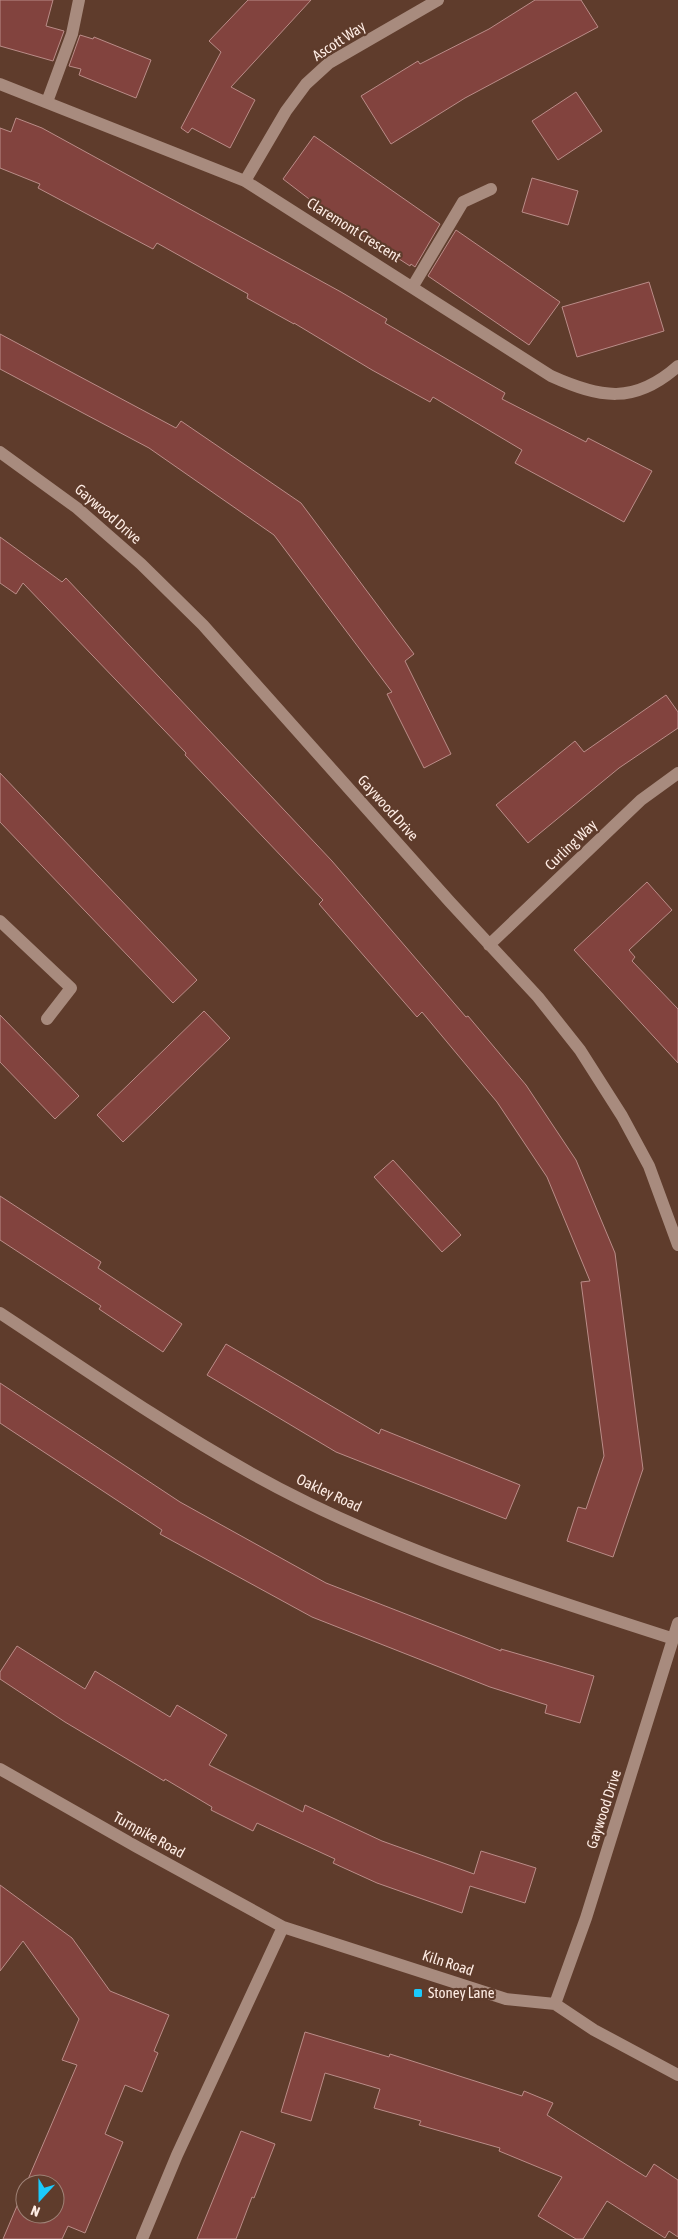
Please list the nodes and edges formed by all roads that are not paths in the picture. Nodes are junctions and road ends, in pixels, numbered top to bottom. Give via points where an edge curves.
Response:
1 (79, 0) edge
2 (438, 0) edge
3 (0, 84) edge
4 (48, 102) junction
5 (246, 181) junction
6 (491, 189) dead end
7 (413, 286) junction
8 (678, 366) edge
9 (0, 452) edge
10 (678, 773) edge
11 (0, 921) edge
12 (489, 945) junction
13 (47, 1019) dead end
14 (678, 1245) edge
15 (0, 1313) edge
16 (678, 1623) edge
17 (674, 1639) junction
18 (0, 1769) edge
19 (283, 1927) junction
20 (555, 2004) junction
21 (678, 2075) edge
22 (142, 2239) edge

1 - 4 street via 72,34
2 - 5 street, Ascott Way via 329,63 306,84 286,111
3 - 4 street, Claremont Crescent
4 - 5 street, Claremont Crescent
5 - 7 street, Claremont Crescent
6 - 7 street via 463,202
7 - 8 street, Claremont Crescent via 551,376 581,390 610,395 635,391
9 - 12 street, Gaywood Drive via 77,508 141,564 203,625
10 - 12 street, Curling Way via 641,800
11 - 13 street via 71,988
12 - 14 street, Gaywood Drive via 538,997 580,1050 622,1116 649,1166
15 - 17 street, Oakley Road via 204,1446 307,1501 463,1569
16 - 17 street, Gaywood Drive
17 - 20 street, Gaywood Drive via 586,1918
18 - 19 street, Turnpike Road
19 - 20 street, Kiln Road via 506,1999
19 - 22 street
20 - 21 street, Kiln Road via 594,2030

